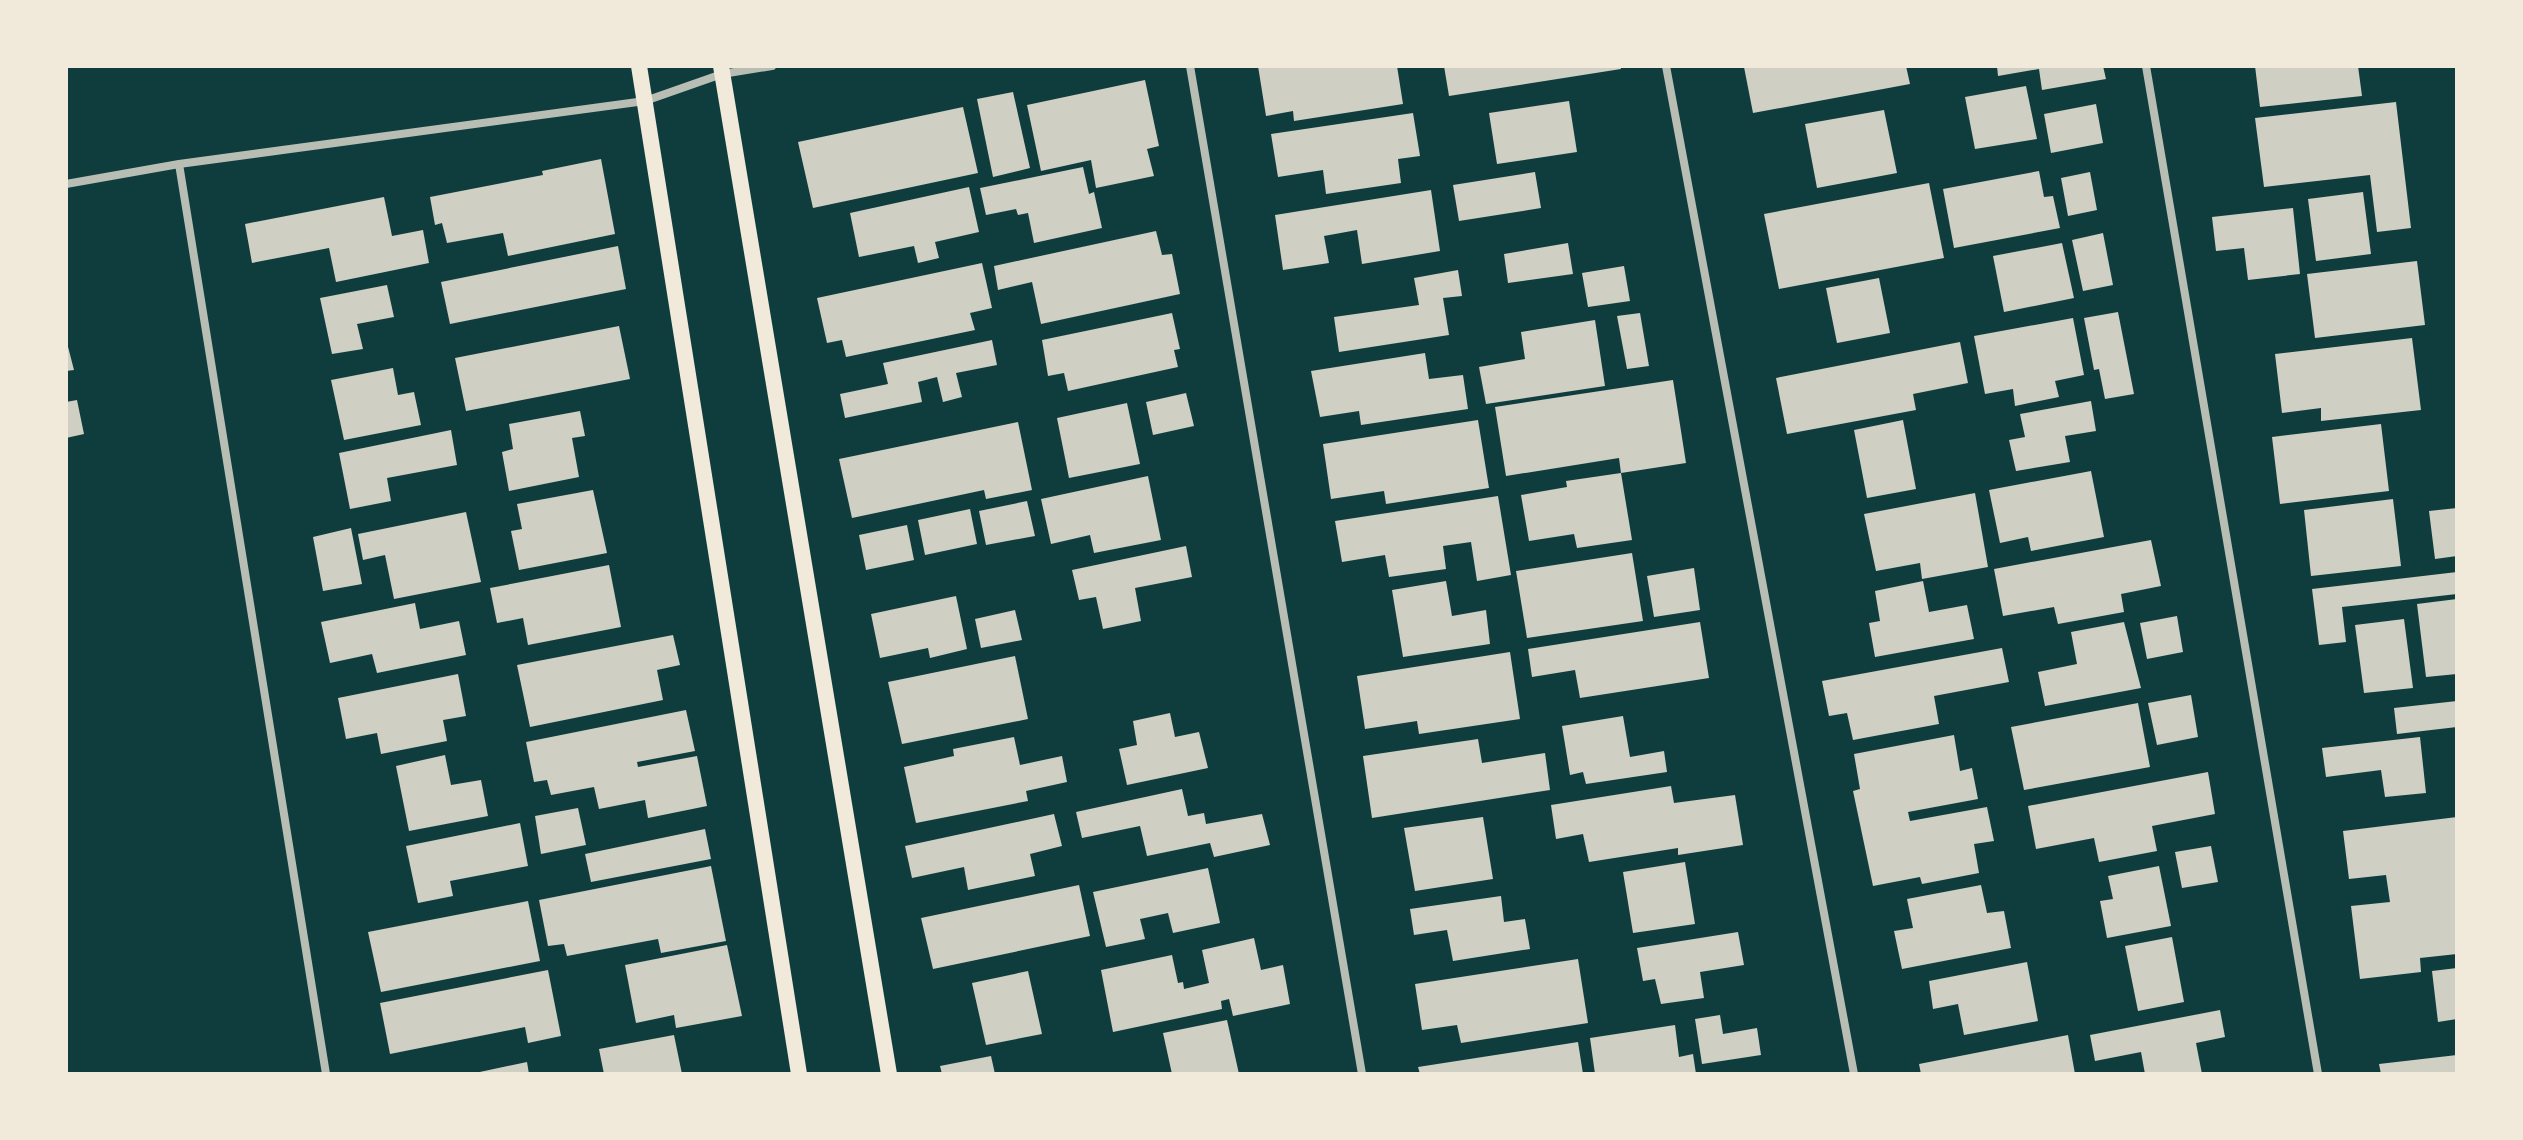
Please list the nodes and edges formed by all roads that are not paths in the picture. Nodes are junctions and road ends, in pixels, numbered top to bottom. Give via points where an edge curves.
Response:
1 (639, 66) edge
2 (772, 66) edge
3 (1190, 66) edge
4 (1666, 66) edge
5 (2146, 66) edge
6 (722, 70) edge
7 (645, 101) junction
8 (179, 164) junction
9 (66, 184) edge
10 (326, 1074) edge
11 (799, 1074) edge
12 (889, 1074) edge
13 (1362, 1074) edge
14 (1854, 1074) edge
15 (2318, 1074) edge

1 - 7 main road
2 - 6 street
3 - 13 street
4 - 14 street
5 - 15 street
6 - 7 street
6 - 12 main road
7 - 8 street
7 - 11 main road
8 - 9 street
8 - 10 street

